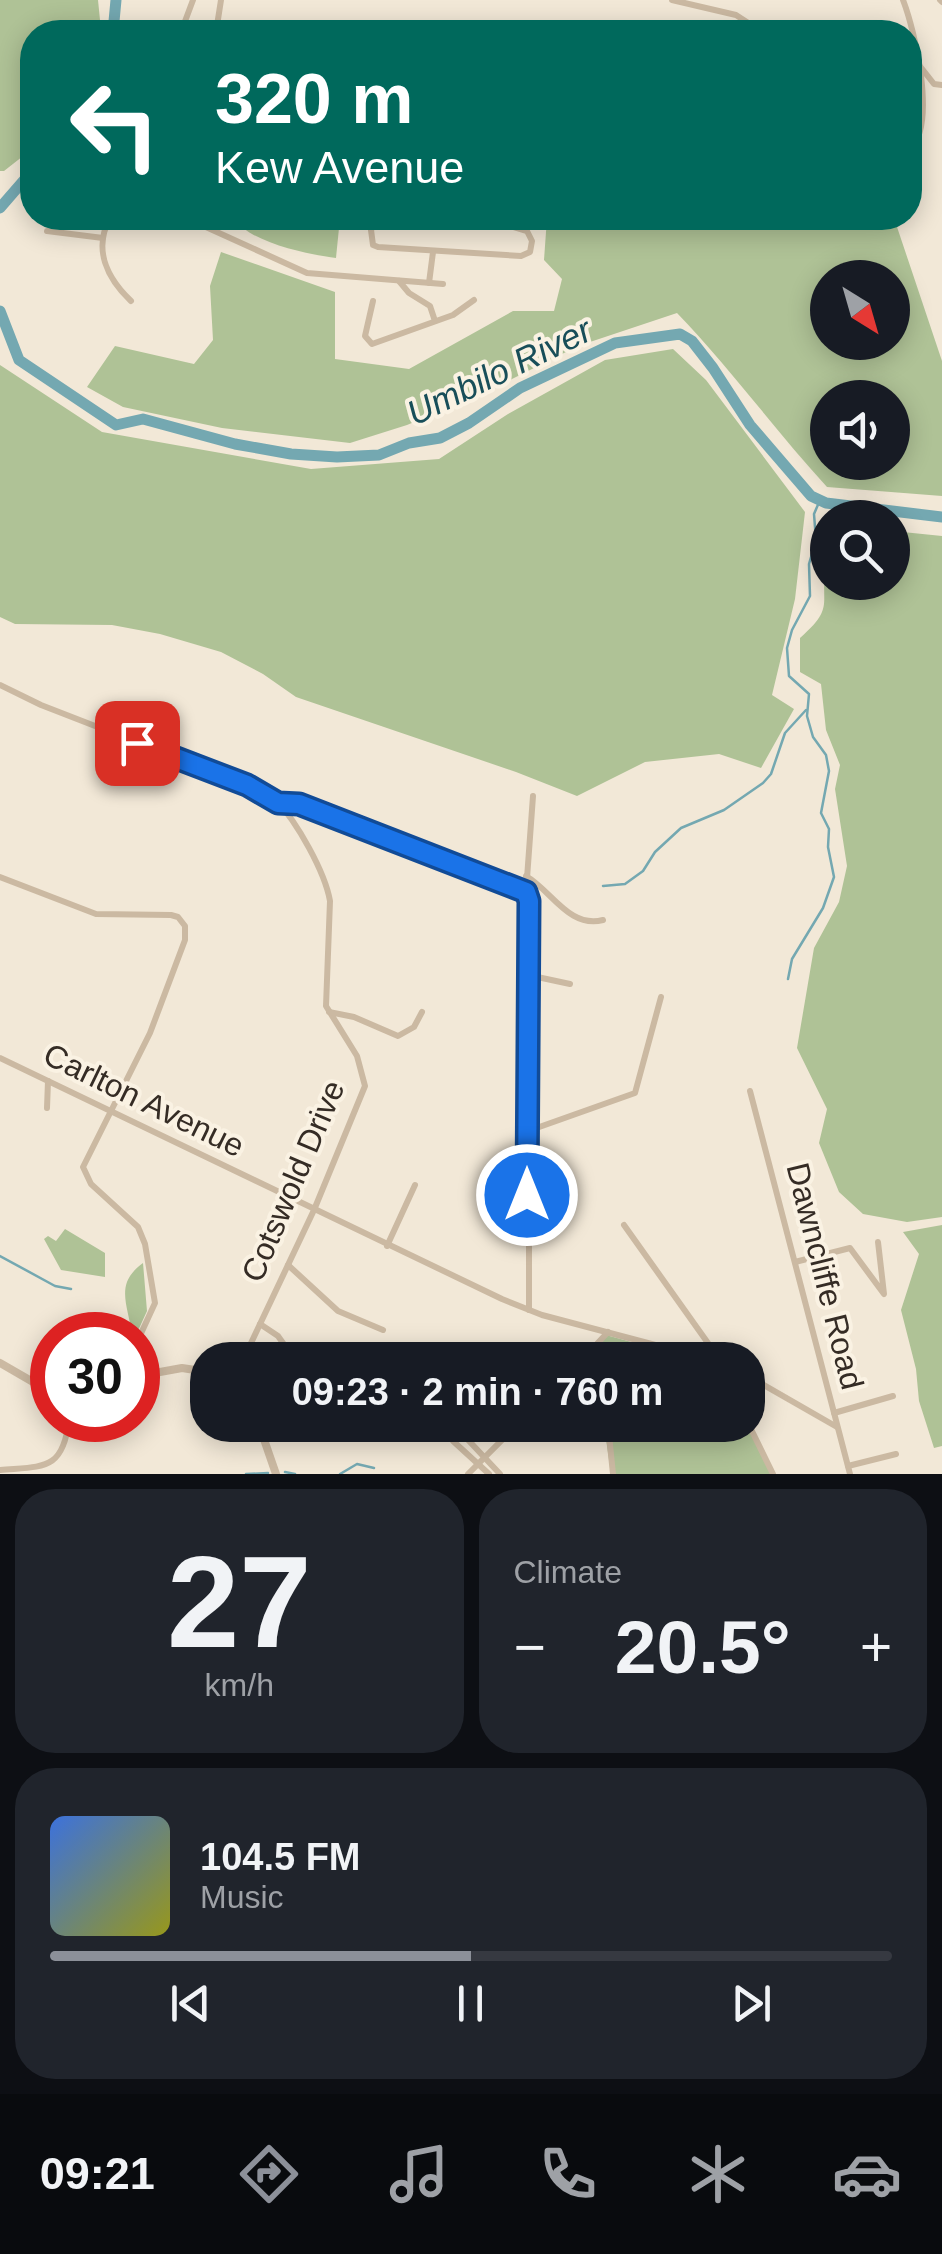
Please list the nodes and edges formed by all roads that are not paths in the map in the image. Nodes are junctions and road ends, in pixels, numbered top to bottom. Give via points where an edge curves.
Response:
1 (672, 0) edge
2 (744, 20) edge
3 (922, 69) edge
4 (942, 85) edge
5 (46, 230) dead end
6 (106, 230) edge
7 (212, 230) edge
8 (371, 230) edge
9 (524, 230) edge
10 (103, 238) junction
11 (433, 252) junction
12 (400, 280) junction
13 (429, 283) junction
14 (443, 284) dead end
15 (474, 300) dead end
16 (130, 301) dead end
17 (374, 301) dead end
18 (434, 321) junction
19 (0, 685) edge
20 (533, 796) dead end
21 (278, 803) junction
22 (526, 876) junction
23 (0, 877) edge
24 (526, 892) junction
25 (603, 920) dead end
26 (528, 975) junction
27 (570, 984) dead end
28 (661, 997) dead end
29 (328, 1012) junction
30 (422, 1012) dead end
31 (0, 1058) edge
32 (48, 1081) junction
33 (750, 1090) dead end
34 (47, 1108) dead end
35 (112, 1112) junction
36 (528, 1132) junction
37 (415, 1185) dead end
38 (314, 1210) junction
39 (624, 1224) dead end
40 (878, 1242) dead end
41 (387, 1246) junction
42 (795, 1262) junction
43 (288, 1265) junction
44 (530, 1310) junction
45 (152, 1312) edge
46 (260, 1324) junction
47 (383, 1330) dead end
48 (608, 1332) junction
49 (251, 1342) edge
50 (282, 1342) edge
51 (599, 1342) edge
52 (645, 1342) edge
53 (707, 1342) edge
54 (0, 1362) edge
55 (190, 1369) edge
56 (160, 1372) edge
57 (30, 1380) edge
58 (765, 1386) edge
59 (894, 1396) dead end
60 (834, 1413) junction
61 (838, 1428) junction
62 (65, 1442) edge
63 (265, 1442) edge
64 (454, 1442) edge
65 (470, 1442) edge
66 (500, 1442) edge
67 (610, 1442) edge
68 (757, 1442) edge
69 (896, 1454) dead end
70 (485, 1457) junction
71 (478, 1465) junction
72 (0, 1470) edge
73 (849, 1470) edge
74 (28, 1471) edge
75 (276, 1474) edge
76 (468, 1474) edge
77 (489, 1474) edge
78 (500, 1474) edge
79 (613, 1474) edge
80 (773, 1474) edge

1 - 2 street
3 - 4 street
5 - 10 street
6 - 10 street
7 - 12 street via 307,273
8 - 11 street via 373,245
9 - 11 street via 532,241 521,256
10 - 16 street via 109,276
11 - 13 street
12 - 13 street
12 - 18 street via 430,306
13 - 14 street
15 - 18 street
17 - 18 street via 365,336 372,344
19 - 21 street
20 - 22 street
21 - 24 street via 299,804
21 - 29 street via 328,884
22 - 24 street
22 - 25 street via 574,916
23 - 35 street via 96,914 171,915 185,926 150,1033
24 - 26 street
26 - 27 street
26 - 36 street
28 - 36 street via 635,1093
29 - 30 street via 398,1036
29 - 38 street, Cotswold Drive via 356,1056 365,1086
31 - 32 street, Carlton Avenue
32 - 34 street
32 - 35 street, Carlton Avenue
33 - 42 street, Dawncliffe Road
35 - 38 street, Carlton Avenue
35 - 45 street via 83,1167 91,1184 138,1227 156,1303
36 - 44 street
37 - 41 street
38 - 41 street, Carlton Avenue
38 - 43 street, Cotswold Drive
39 - 53 street
40 - 42 street via 884,1294 850,1248
41 - 44 street, Carlton Avenue
42 - 60 street, Dawncliffe Road
43 - 46 street, Cotswold Drive
43 - 47 street via 338,1312
44 - 48 street, Carlton Avenue
46 - 49 street, Cotswold Drive
46 - 50 street
48 - 51 street
48 - 52 street, Carlton Avenue
54 - 57 street
55 - 56 street
58 - 61 street
59 - 60 street
60 - 61 street, Dawncliffe Road
61 - 73 street, Dawncliffe Road
62 - 74 street via 48,1465
63 - 75 street
64 - 71 street
65 - 70 street
66 - 70 street
67 - 79 street
68 - 80 street
69 - 73 street
70 - 71 street
70 - 78 street
71 - 76 street
71 - 77 street
72 - 74 street

